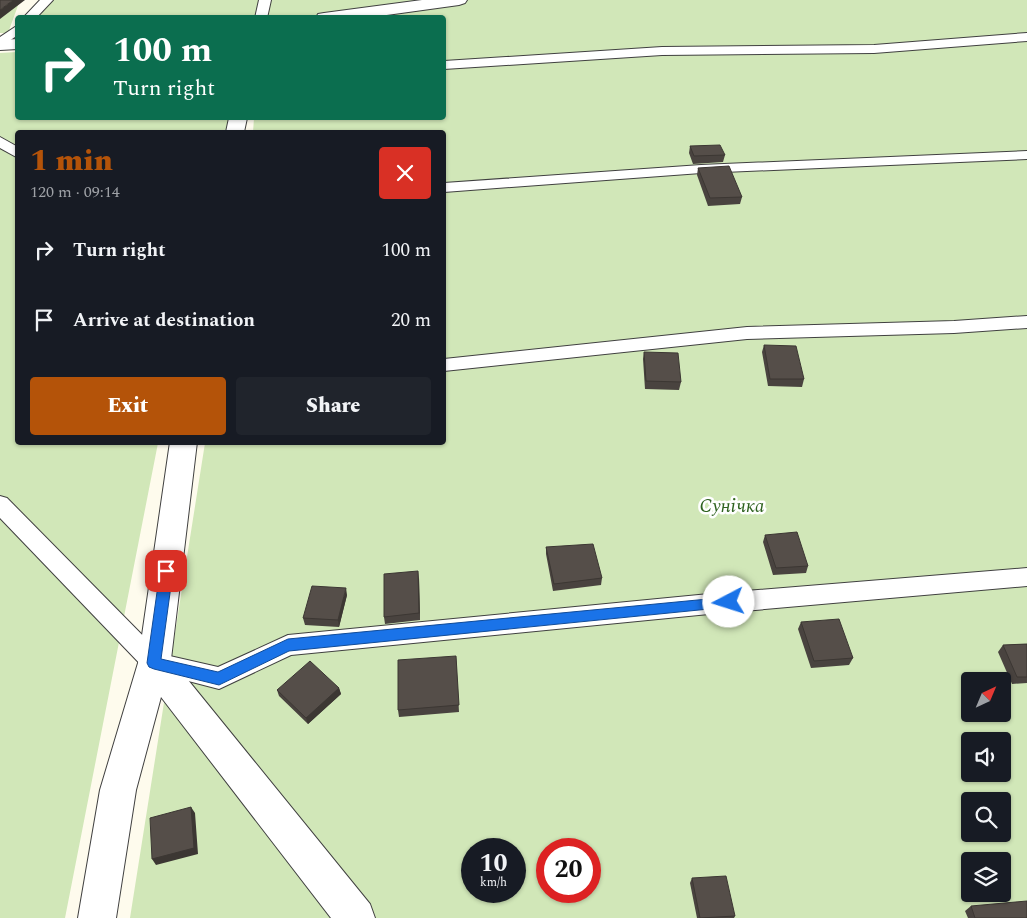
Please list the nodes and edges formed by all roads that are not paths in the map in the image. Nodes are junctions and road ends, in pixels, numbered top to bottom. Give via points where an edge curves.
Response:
1 (47, 0) edge
2 (265, 0) edge
3 (459, 0) edge
4 (32, 15) edge
5 (262, 15) edge
6 (346, 15) edge
7 (15, 32) edge
8 (1027, 37) edge
9 (0, 44) edge
10 (15, 44) edge
11 (446, 65) edge
12 (0, 141) edge
13 (15, 152) edge
14 (1027, 155) edge
15 (446, 188) edge
16 (1027, 322) edge
17 (446, 365) edge
18 (184, 445) edge
19 (0, 504) edge
20 (1027, 577) edge
21 (154, 663) junction
22 (97, 918) edge
23 (356, 918) edge

1 - 4 lane
2 - 5 lane
3 - 6 street
7 - 9 lane
8 - 11 lane via 874,49 662,51
9 - 10 street
12 - 13 lane
14 - 15 lane via 701,169
16 - 17 lane via 747,334
18 - 21 street
19 - 21 lane
20 - 21 lane via 288,645 219,678
21 - 22 street via 118,790
21 - 23 street

